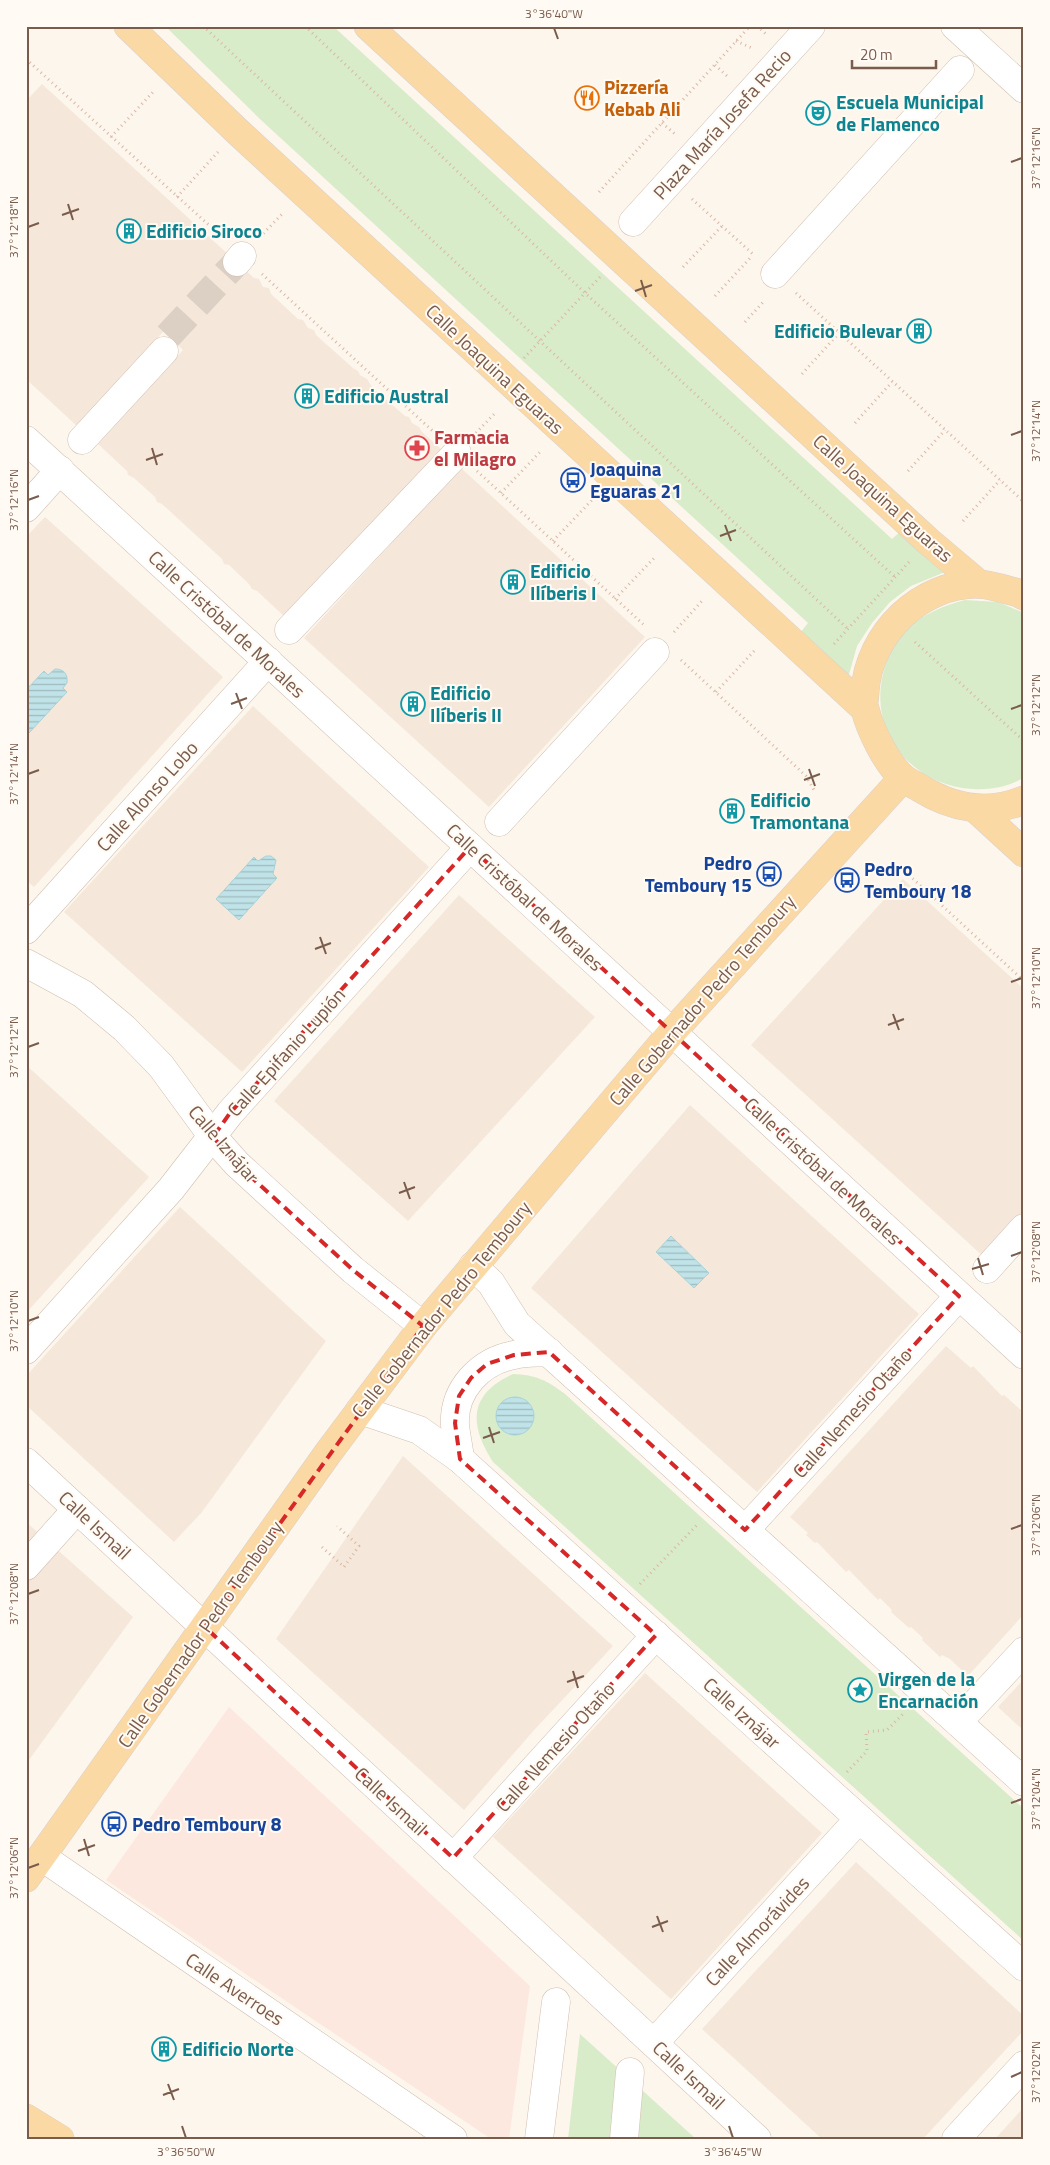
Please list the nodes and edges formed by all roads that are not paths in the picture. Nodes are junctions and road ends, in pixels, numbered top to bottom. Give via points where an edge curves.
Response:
1 (128, 26) edge
2 (368, 26) edge
3 (811, 26) edge
4 (955, 26) edge
5 (960, 70) dead end
6 (1024, 89) edge
7 (633, 222) dead end
8 (775, 274) road end
9 (170, 344) tunnel mouth
10 (26, 440) edge
11 (82, 440) dead end
12 (464, 460) road end
13 (60, 470) junction
14 (26, 508) edge
15 (979, 584) junction
16 (1022, 593) edge
17 (289, 630) dead end
18 (659, 648) road end
19 (268, 661) junction
20 (864, 708) junction
21 (903, 778) junction
22 (1024, 800) edge
23 (976, 809) junction
24 (498, 822) dead end
25 (470, 847) junction
26 (1024, 853) edge
27 (26, 930) edge
28 (26, 963) edge
29 (672, 1032) junction
30 (213, 1137) junction
31 (1024, 1228) edge
32 (473, 1266) junction
33 (986, 1269) dead end
34 (959, 1296) junction
35 (423, 1326) junction
36 (26, 1350) edge
37 (549, 1352) junction
38 (1024, 1356) edge
39 (360, 1410) junction
40 (460, 1459) junction
41 (26, 1462) edge
42 (77, 1509) junction
43 (745, 1530) junction
44 (26, 1566) edge
45 (205, 1627) junction
46 (656, 1635) junction
47 (1024, 1651) edge
48 (958, 1722) junction
49 (1024, 1782) edge
50 (860, 1819) junction
51 (453, 1858) junction
52 (32, 1865) edge
53 (1024, 1967) edge
54 (556, 2002) dead end
55 (654, 2043) junction
56 (1024, 2065) edge
57 (630, 2072) dead end
58 (26, 2118) edge
59 (60, 2139) edge
60 (453, 2139) edge
61 (539, 2139) edge
62 (624, 2139) edge
63 (757, 2139) edge
64 (956, 2139) edge

1 - 20 main road, Calle Joaquina Eguaras via 245,139
2 - 15 main road, Calle Joaquina Eguaras
3 - 7 street, Plaza María Josefa Recio
4 - 6 street
5 - 8 street
9 - 11 street
10 - 13 street, Calle Cristóbal de Morales
12 - 17 street
13 - 14 street
13 - 19 street, Calle Cristóbal de Morales
15 - 16 main road
15 - 20 main road via 948,589 917,603 894,622 875,650 866,679
18 - 24 street
19 - 25 street, Calle Cristóbal de Morales
19 - 27 street, Calle Alonso Lobo
20 - 21 main road via 880,747
21 - 23 main road via 939,800
21 - 29 main road, Calle Gobernador Pedro Temboury
22 - 23 main road via 1008,806
23 - 26 main road
25 - 29 street, Calle Cristóbal de Morales
25 - 30 street, Calle Epifanio Lupión via 236,1107
28 - 30 street, Calle Iznájar via 83,994 124,1028 161,1066
29 - 32 main road, Calle Gobernador Pedro Temboury
29 - 34 street, Calle Cristóbal de Morales
30 - 35 street, Calle Iznájar via 237,1164 353,1270
30 - 36 street, Calle Epifanio Lupión via 171,1189
31 - 33 street
32 - 35 main road, Calle Gobernador Pedro Temboury
32 - 37 street via 491,1283 517,1324
34 - 38 street, Calle Cristóbal de Morales
34 - 43 street, Calle Nemesio Otaño
35 - 39 main road, Calle Gobernador Pedro Temboury
37 - 40 street via 514,1355 487,1364 471,1378 459,1396 455,1423
37 - 43 street
39 - 40 street, Calle Iznájar via 419,1430
39 - 45 main road, Calle Gobernador Pedro Temboury
40 - 46 street, Calle Iznájar
41 - 42 street, Calle Ismail
42 - 44 street
42 - 45 street, Calle Ismail
43 - 48 street
45 - 51 street, Calle Ismail
45 - 52 main road, Calle Gobernador Pedro Temboury
46 - 50 street, Calle Iznájar
46 - 51 street, Calle Nemesio Otaño
47 - 48 street
48 - 49 street
50 - 53 street, Calle Iznájar
50 - 55 street, Calle Almorávides
51 - 55 street, Calle Ismail
52 - 60 street, Calle Averroes
54 - 61 street
55 - 63 street, Calle Ismail
56 - 64 street
57 - 62 street
58 - 59 main road

